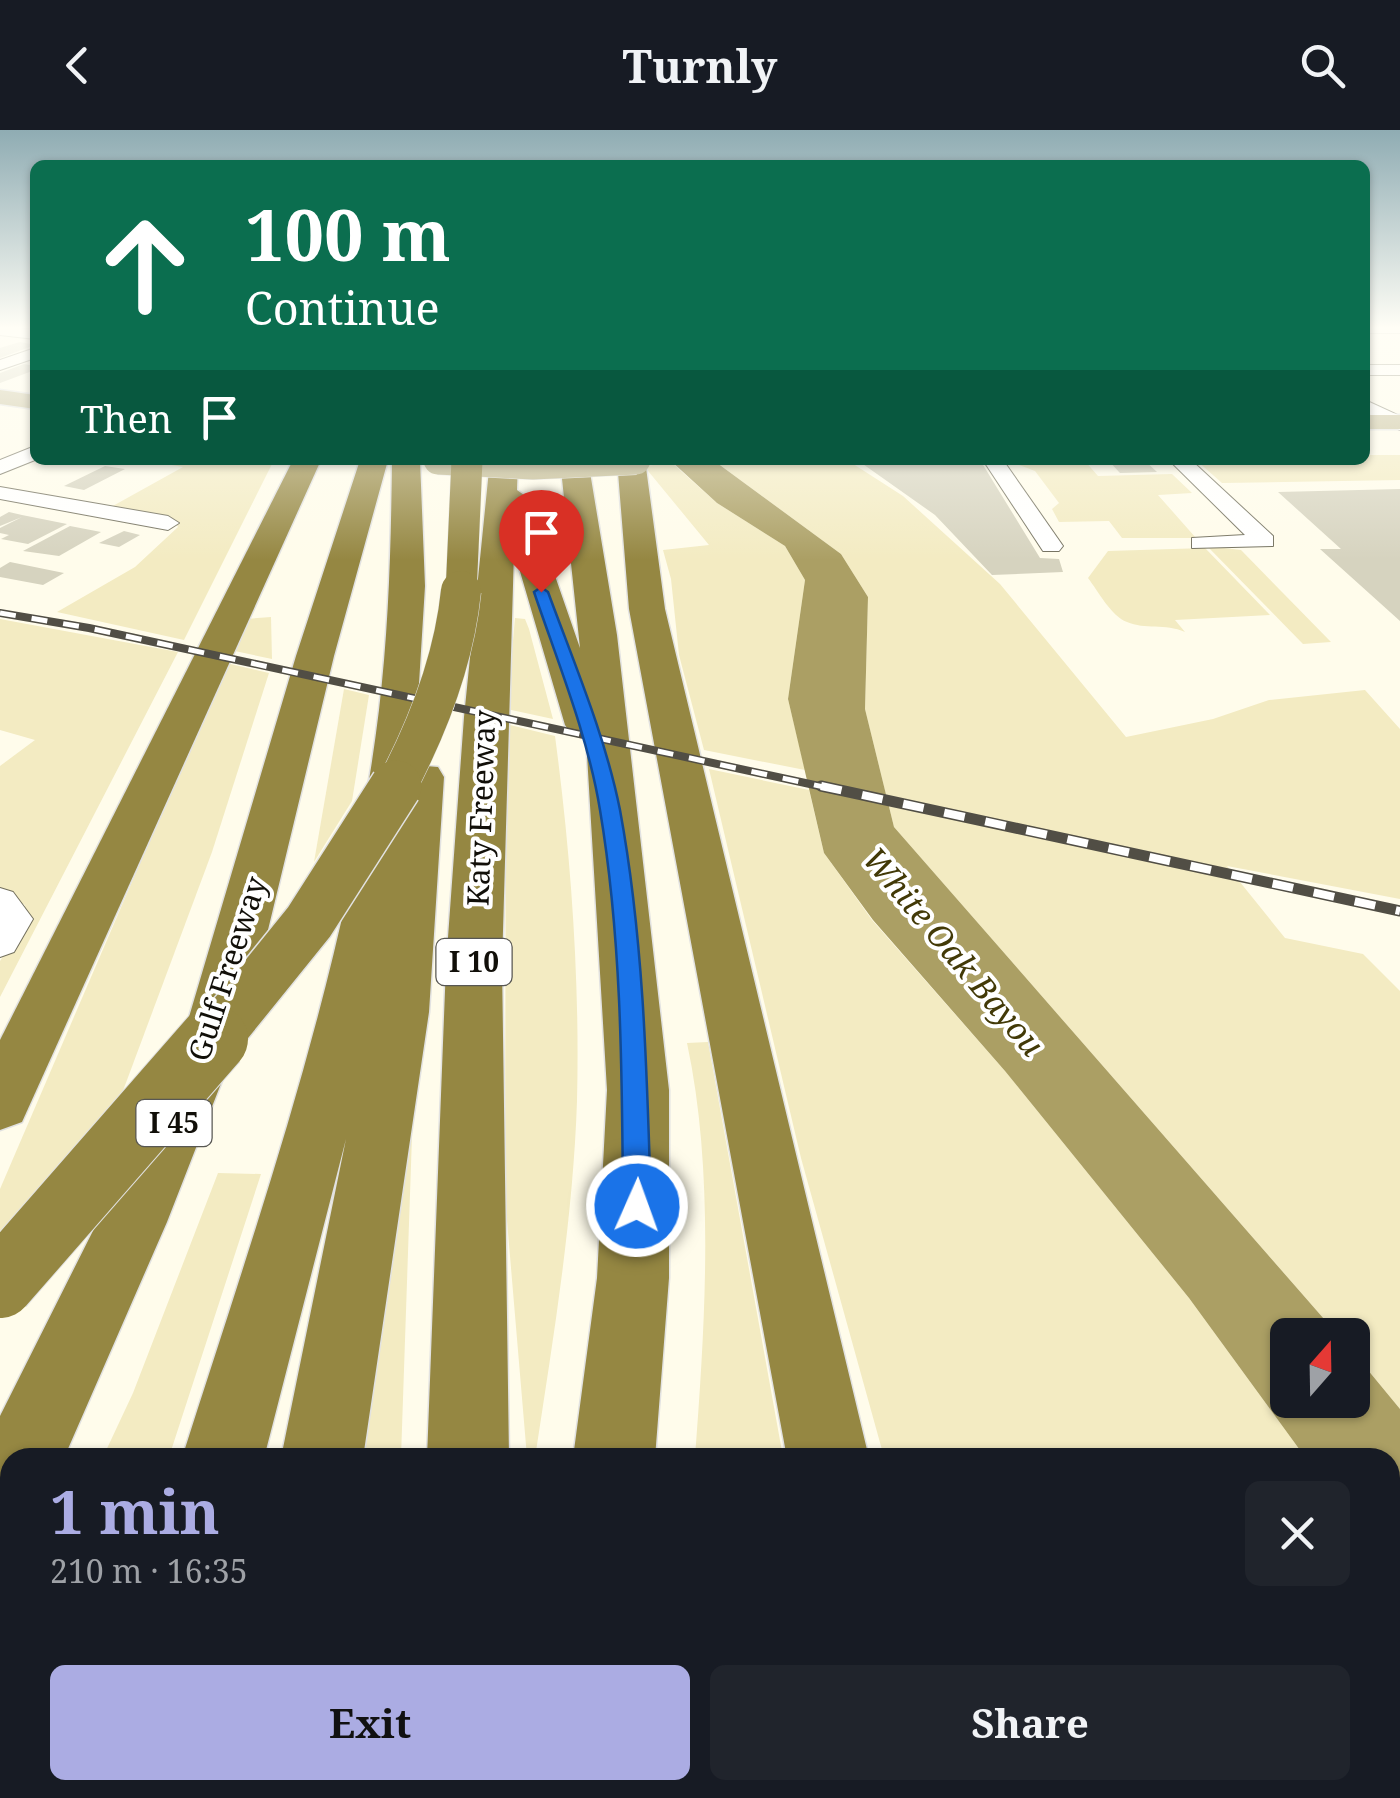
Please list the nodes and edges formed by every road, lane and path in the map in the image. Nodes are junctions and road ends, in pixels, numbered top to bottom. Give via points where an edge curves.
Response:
1 (1370, 408) edge
2 (1370, 422) edge
3 (1399, 422) edge
4 (30, 454) edge
5 (305, 465) edge
6 (315, 465) edge
7 (373, 465) edge
8 (406, 465) edge
9 (436, 465) edge
10 (492, 465) edge
11 (492, 465) edge
12 (493, 465) edge
13 (585, 465) edge
14 (633, 465) edge
15 (996, 465) edge
16 (1184, 465) edge
17 (0, 468) edge
18 (0, 493) edge
19 (168, 523) dead end
20 (1200, 543) dead end
21 (1052, 546) dead end
22 (284, 773) junction
23 (610, 810) junction
24 (0, 1103) edge
25 (383, 1110) junction
26 (0, 1284) edge
27 (27, 1448) edge
28 (227, 1448) edge
29 (291, 1448) edge
30 (324, 1448) edge
31 (468, 1448) edge
32 (615, 1448) edge
33 (826, 1448) edge

1 - 3 street
2 - 3 main road
4 - 17 street
5 - 24 highway
6 - 22 highway
7 - 22 highway, Gulf Freeway / I 45
8 - 28 highway via 410,530 401,663 367,913 310,1156
9 - 25 highway via 434,673 400,1012
10 - 26 highway, bridge via 431,713 353,860 290,946
11 - 31 highway, Katy Freeway / I 10 via 474,965
12 - 23 highway via 595,748
13 - 23 highway via 583,517
14 - 33 highway via 647,609
15 - 21 street
16 - 20 street via 1265,541
18 - 19 street
22 - 27 highway, Gulf Freeway / I 45 via 218,1017
23 - 32 highway via 634,1023 638,1170
25 - 29 highway
25 - 30 highway

